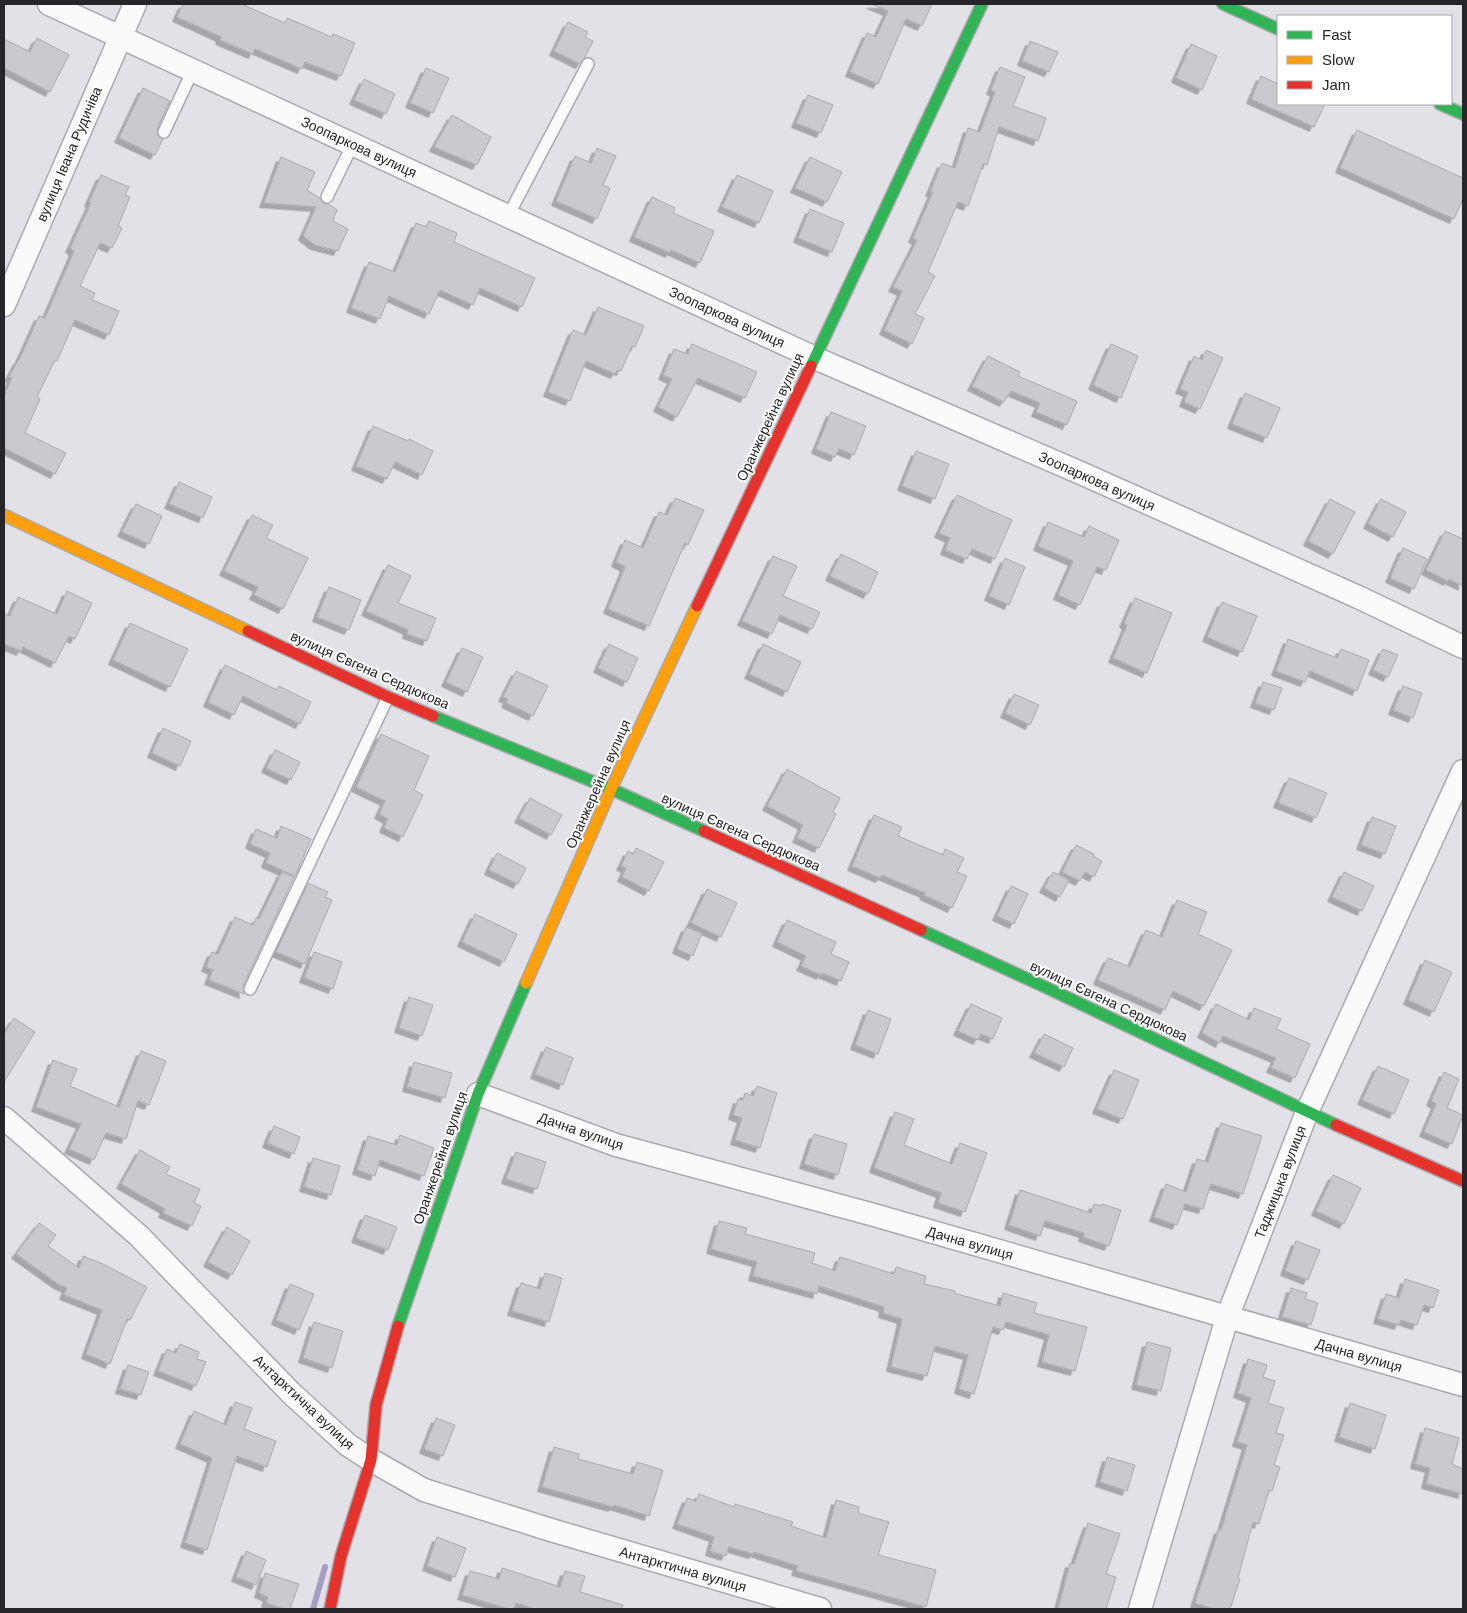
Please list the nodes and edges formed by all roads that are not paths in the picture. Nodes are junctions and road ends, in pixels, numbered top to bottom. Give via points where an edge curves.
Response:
1 (49, 4) edge
2 (135, 4) edge
3 (982, 4) edge
4 (1223, 4) edge
5 (1277, 29) edge
6 (120, 36) junction
7 (588, 64) dead end
8 (193, 70) junction
9 (1442, 105) edge
10 (1463, 114) edge
11 (164, 132) dead end
12 (353, 144) junction
13 (327, 197) dead end
14 (508, 216) junction
15 (4, 305) edge
16 (815, 358) junction
17 (4, 516) edge
18 (1463, 647) edge
19 (388, 697) junction
20 (1463, 771) edge
21 (611, 789) junction
22 (250, 989) dead end
23 (478, 1094) junction
24 (1307, 1112) junction
25 (4, 1118) edge
26 (1463, 1181) edge
27 (1227, 1318) junction
28 (1463, 1385) edge
29 (371, 1460) junction
30 (330, 1609) edge
31 (820, 1609) edge
32 (1140, 1609) edge

1 - 6 street, Зоопаркова вулиця
2 - 6 street, вулиця Івана Рудичіва
3 - 16 street, Оранжерейна вулиця
4 - 5 street
6 - 8 street, Зоопаркова вулиця
6 - 15 street, вулиця Івана Рудичіва
7 - 14 lane
8 - 11 lane
8 - 12 street, Зоопаркова вулиця
9 - 10 street
12 - 13 lane
12 - 14 street, Зоопаркова вулиця
14 - 16 street, Зоопаркова вулиця
16 - 18 street, Зоопаркова вулиця via 1083,474
16 - 21 street, Оранжерейна вулиця
17 - 19 street, вулиця Євгена Сердюкова
19 - 21 street, вулиця Євгена Сердюкова
19 - 22 lane
20 - 24 street, Таджицька вулиця
21 - 23 street, Оранжерейна вулиця
21 - 24 street, вулиця Євгена Сердюкова via 1043,986
23 - 27 street, Дачна вулиця via 616,1145 874,1215
23 - 29 street, Оранжерейна вулиця via 395,1334 376,1405
24 - 26 street, вулиця Євгена Сердюкова
24 - 27 street, Таджицька вулиця
25 - 29 street, Антарктична вулиця via 139,1236 298,1399 348,1445
27 - 28 street, Дачна вулиця
27 - 32 street, Таджицька вулиця
29 - 30 street, Оранжерейна вулиця via 341,1556
29 - 31 street, Антарктична вулиця via 424,1490

